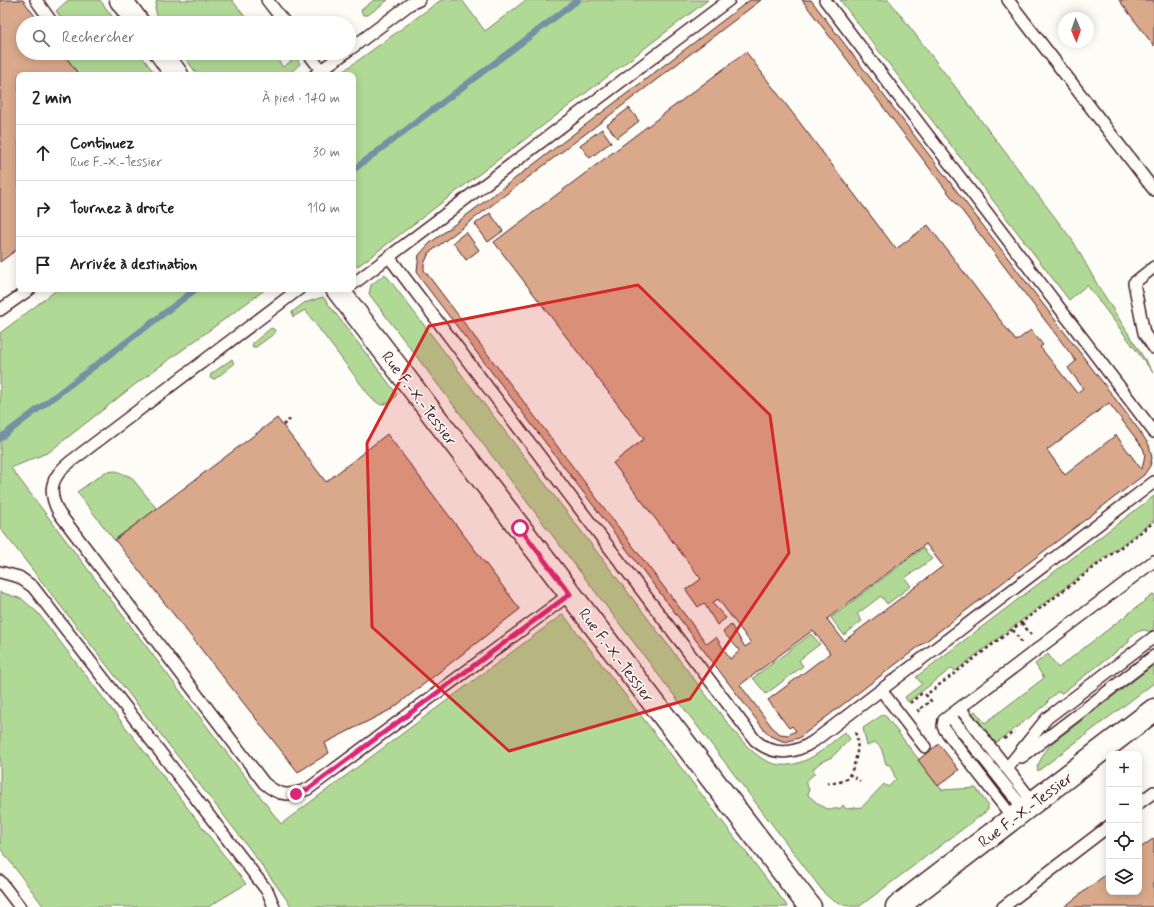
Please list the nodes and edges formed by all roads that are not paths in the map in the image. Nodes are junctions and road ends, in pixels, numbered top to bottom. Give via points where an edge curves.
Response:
1 (36, 0) edge
2 (121, 0) edge
3 (267, 0) edge
4 (729, 0) edge
5 (825, 0) edge
6 (1008, 0) edge
7 (414, 1) edge
8 (47, 16) edge
9 (133, 16) edge
10 (280, 16) edge
11 (356, 45) edge
12 (166, 60) edge
13 (312, 60) edge
14 (336, 60) edge
15 (175, 72) edge
16 (318, 72) edge
17 (319, 72) edge
18 (1154, 190) edge
19 (389, 257) junction
20 (1154, 267) edge
21 (356, 281) edge
22 (26, 292) edge
23 (295, 292) edge
24 (347, 292) edge
25 (0, 310) edge
26 (1154, 348) edge
27 (1154, 432) edge
28 (1154, 482) edge
29 (1154, 561) edge
30 (0, 572) edge
31 (570, 594) junction
32 (1154, 637) edge
33 (1154, 656) edge
34 (881, 690) junction
35 (960, 708) junction
36 (1154, 710) edge
37 (925, 747) dead end
38 (1007, 768) junction
39 (1154, 792) edge
40 (1142, 801) edge
41 (1023, 810) junction
42 (1106, 828) edge
43 (0, 881) edge
44 (20, 907) edge
45 (274, 907) edge
46 (810, 907) edge
47 (897, 907) edge
48 (1003, 907) edge

1 - 8 lane
2 - 9 street
3 - 10 lane
4 - 19 lane
5 - 27 lane
6 - 18 lane
7 - 11 lane
12 - 15 street
13 - 16 lane
14 - 17 lane
19 - 21 lane
19 - 34 lane via 755,740 775,752 805,748
20 - 26 lane via 1134,283 1144,333
22 - 25 lane
23 - 31 lane via 58,471 51,492 59,513 264,783 273,791 284,795 308,789
24 - 31 street, Rue F.-X.-Tessier
28 - 34 lane
29 - 35 lane
30 - 45 lane via 19,577 33,587 268,892
31 - 46 street, Rue F.-X.-Tessier
32 - 38 lane via 1047,718
33 - 38 lane
34 - 37 lane
35 - 38 lane
35 - 41 lane via 943,723 945,730
36 - 41 street, Rue F.-X.-Tessier
38 - 41 lane
39 - 40 lane
41 - 47 street, Rue F.-X.-Tessier
42 - 48 lane
43 - 44 lane

